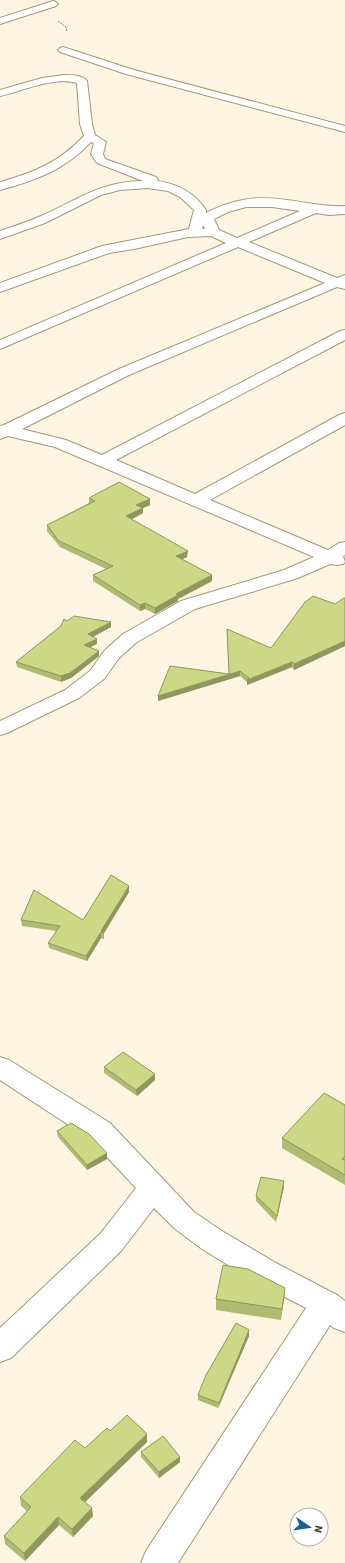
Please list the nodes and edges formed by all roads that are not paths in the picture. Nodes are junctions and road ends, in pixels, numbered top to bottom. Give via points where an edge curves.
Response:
1 (53, 4) dead end
2 (0, 21) edge
3 (63, 50) dead end
4 (0, 93) edge
5 (345, 129) edge
6 (90, 137) junction
7 (0, 186) edge
8 (172, 188) junction
9 (315, 209) junction
10 (345, 210) edge
11 (195, 232) junction
12 (214, 233) junction
13 (0, 235) edge
14 (237, 242) junction
15 (342, 283) edge
16 (0, 288) edge
17 (345, 334) edge
18 (0, 345) edge
19 (345, 418) edge
20 (2, 432) edge
21 (102, 461) junction
22 (195, 501) junction
23 (340, 556) edge
24 (0, 729) edge
25 (0, 1067) edge
26 (154, 1187) junction
27 (336, 1312) edge
28 (0, 1348) edge
29 (158, 1563) edge

1 - 2 street
3 - 5 street via 130,72
4 - 6 street via 62,77 76,78 82,81 86,124
6 - 7 street via 81,147 49,169
6 - 8 street via 100,142 97,154 101,161
8 - 11 street via 192,200 200,210
8 - 13 street via 132,185 106,190 46,218
9 - 10 street
9 - 12 street via 272,203 245,203 207,217
9 - 14 street
11 - 12 street
11 - 16 street via 107,249
12 - 14 street
14 - 15 street
14 - 18 street
15 - 20 street via 124,372
17 - 21 street
19 - 22 street
20 - 21 street via 60,443
21 - 22 street
22 - 23 street
23 - 24 street via 291,574 188,604 130,638 112,654 97,675 72,694
25 - 26 street via 100,1131
26 - 27 street via 184,1220 212,1240
26 - 28 street via 111,1242
27 - 29 street

